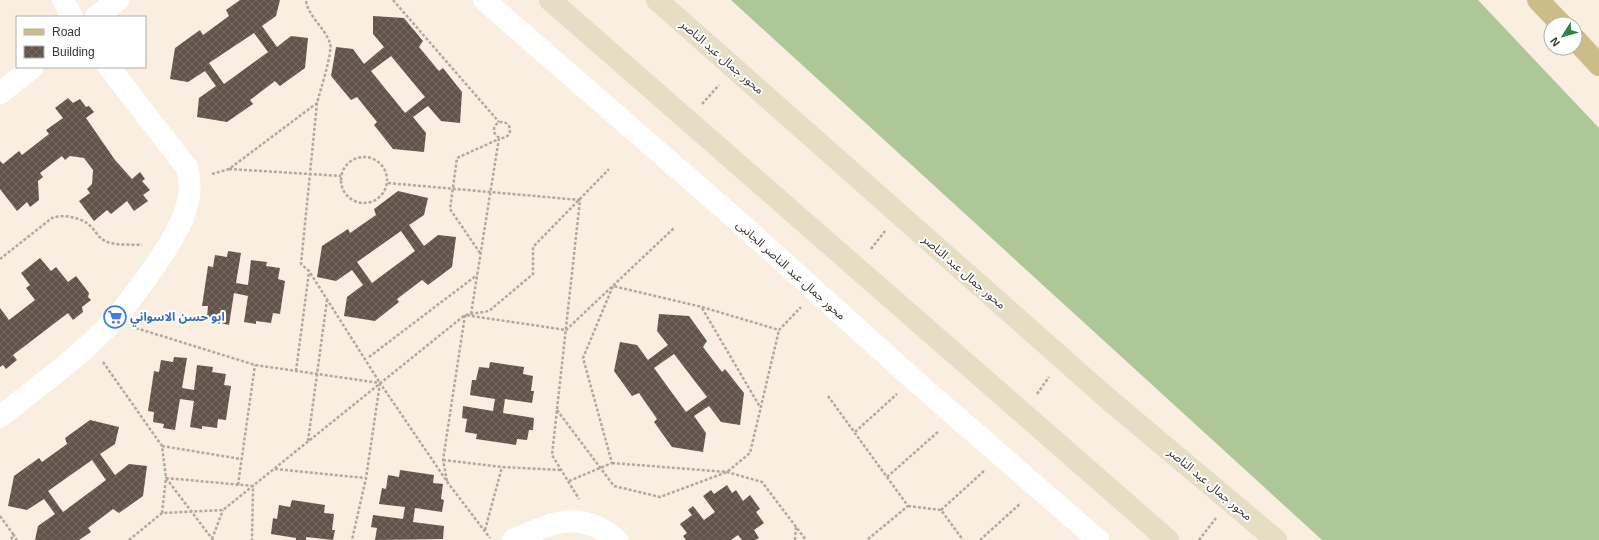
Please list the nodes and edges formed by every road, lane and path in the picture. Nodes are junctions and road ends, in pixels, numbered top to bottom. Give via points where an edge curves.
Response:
1 (63, 0) edge
2 (118, 0) edge
3 (306, 0) edge
4 (393, 0) edge
5 (484, 0) edge
6 (550, 0) edge
7 (657, 0) edge
8 (1538, 0) edge
9 (71, 16) edge
10 (97, 16) edge
11 (1553, 16) edge
12 (1583, 48) edge
13 (1599, 65) edge
14 (32, 68) edge
15 (110, 68) edge
16 (734, 68) junction
17 (0, 92) edge
18 (317, 103) junction
19 (687, 120) junction
20 (499, 122) junction
21 (499, 138) junction
22 (229, 169) junction
23 (609, 169) dead end
24 (310, 174) junction
25 (341, 176) junction
26 (191, 181) junction
27 (388, 183) junction
28 (453, 188) junction
29 (490, 193) junction
30 (580, 200) junction
31 (899, 214) junction
32 (674, 228) dead end
33 (168, 246) junction
34 (481, 253) junction
35 (0, 258) edge
36 (855, 268) junction
37 (309, 271) junction
38 (477, 275) junction
39 (613, 286) junction
40 (815, 292) junction
41 (327, 300) junction
42 (702, 308) junction
43 (471, 314) junction
44 (465, 315) junction
45 (112, 321) junction
46 (566, 330) junction
47 (779, 330) junction
48 (90, 343) junction
49 (369, 357) dead end
50 (1063, 359) junction
51 (255, 365) junction
52 (296, 371) junction
53 (317, 374) junction
54 (913, 379) junction
55 (380, 383) junction
56 (828, 396) dead end
57 (761, 408) junction
58 (558, 410) junction
59 (1022, 414) junction
60 (956, 416) junction
61 (0, 417) edge
62 (855, 432) junction
63 (308, 442) junction
64 (162, 446) junction
65 (1001, 456) junction
66 (241, 459) junction
67 (443, 460) junction
68 (612, 463) junction
69 (502, 467) junction
70 (600, 468) junction
71 (274, 469) junction
72 (562, 470) junction
73 (727, 472) junction
74 (887, 476) junction
75 (166, 478) junction
76 (366, 478) junction
77 (568, 480) junction
78 (448, 483) junction
79 (238, 485) junction
80 (253, 486) junction
81 (1038, 488) junction
82 (908, 506) junction
83 (223, 510) junction
84 (942, 510) junction
85 (191, 512) junction
86 (162, 513) junction
87 (0, 516) edge
88 (594, 526) junction
89 (796, 528) junction
90 (484, 530) junction
91 (12, 534) junction
92 (212, 539) edge
93 (11, 540) edge
94 (17, 540) edge
95 (129, 540) edge
96 (252, 540) edge
97 (352, 540) edge
98 (491, 540) edge
99 (513, 540) edge
100 (616, 540) edge
101 (795, 540) edge
102 (806, 540) edge
103 (867, 540) edge
104 (963, 540) edge
105 (980, 540) edge
106 (1098, 540) edge
107 (1168, 540) edge
108 (1276, 540) edge

1 - 9 street
2 - 10 street
3 - 18 path via 307,7 330,44
4 - 20 path
5 - 40 street, محور جمال عبد الناصر الجانبى via 738,221
6 - 19 main road
7 - 16 main road, محور جمال عبد الناصر
8 - 11 main road
12 - 13 main road
14 - 17 street
15 - 26 street via 187,168
16 - 19 path
16 - 31 main road, محور جمال عبد الناصر
18 - 22 path
18 - 24 path
19 - 36 main road
20 - 21 path via 493,130 494,135
20 - 21 path via 509,125 511,130 509,136
21 - 28 path via 457,158
21 - 29 path
22 - 24 path
22 - 26 path
23 - 30 path
24 - 25 path
24 - 37 path via 301,264
25 - 27 path via 343,168 355,158 371,157 384,167
25 - 27 path via 344,192 357,202 376,200 385,191
26 - 33 street via 188,205
27 - 28 path
28 - 29 path
28 - 34 path via 450,209
29 - 30 path
29 - 34 path
30 - 43 path via 533,247 532,274 489,311
30 - 46 path
31 - 36 path
31 - 50 main road, محور جمال عبد الناصر
32 - 39 path
33 - 35 path via 109,242 99,237 87,223 59,216 52,218
33 - 45 street
34 - 38 path
36 - 59 main road
37 - 41 path
37 - 52 path
38 - 43 path
38 - 49 path
39 - 42 path
39 - 46 path
39 - 68 path via 583,358
40 - 47 path
40 - 54 street, محور جمال عبد الناصر الجانبى
41 - 53 path
41 - 55 path
42 - 47 path
42 - 57 path
43 - 44 path
44 - 46 path
44 - 55 path
44 - 67 path
45 - 48 street
45 - 51 path
46 - 58 path
47 - 57 path
48 - 61 street via 47,381
48 - 64 path
50 - 59 path
50 - 108 main road, محور جمال عبد الناصر
51 - 52 path
51 - 66 path
52 - 53 path
53 - 55 path
53 - 63 path
54 - 60 street, محور جمال عبد الناصر الجانبى
54 - 62 path
55 - 63 path
55 - 76 path
55 - 78 path
56 - 62 path
57 - 73 path via 750,453
58 - 70 path
58 - 72 path via 552,455
59 - 107 main road
60 - 65 street, محور جمال عبد الناصر الجانبى
60 - 74 path
62 - 74 path
63 - 71 path
64 - 66 path
64 - 75 path
65 - 81 street, محور جمال عبد الناصر الجانبى
65 - 84 path
66 - 79 path
67 - 69 path
67 - 78 path
68 - 70 path
68 - 73 path
69 - 72 path
69 - 90 path
70 - 73 path via 614,486 660,498
70 - 77 path
71 - 76 path
71 - 80 path
72 - 77 path
73 - 89 path via 762,482
74 - 82 path
75 - 79 path
75 - 85 path
75 - 86 path
76 - 97 path
77 - 88 path
78 - 90 path
79 - 80 path
80 - 83 path
80 - 96 path
81 - 105 path
81 - 106 street, محور جمال عبد الناصر الجانبى
82 - 84 path
82 - 103 path
83 - 85 path
83 - 92 path
84 - 104 path
85 - 86 path
85 - 92 path
86 - 95 path
87 - 91 path
88 - 99 street via 564,520
88 - 100 street
89 - 101 path
89 - 102 path
90 - 98 path
91 - 93 path
91 - 94 path

